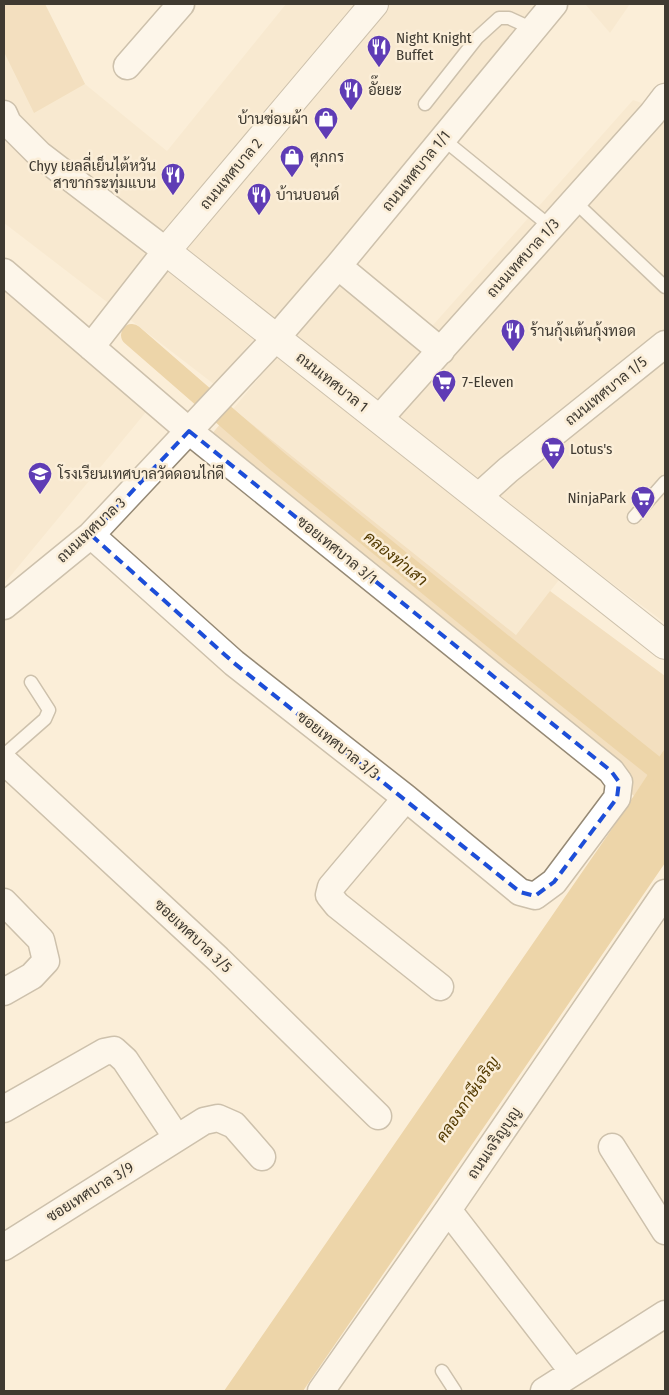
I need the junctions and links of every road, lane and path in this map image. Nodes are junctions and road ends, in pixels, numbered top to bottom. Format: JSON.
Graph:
{"nodes":[{"id":1,"x":181,"y":4,"type":"edge"},
{"id":2,"x":374,"y":4,"type":"edge"},
{"id":3,"x":554,"y":4,"type":"edge"},
{"id":4,"x":533,"y":30,"type":"junction"},
{"id":5,"x":127,"y":66,"type":"dead end"},
{"id":6,"x":665,"y":97,"type":"edge"},
{"id":7,"x":425,"y":104,"type":"dead end"},
{"id":8,"x":4,"y":114,"type":"edge"},
{"id":9,"x":443,"y":139,"type":"junction"},
{"id":10,"x":574,"y":201,"type":"junction"},
{"id":11,"x":551,"y":227,"type":"junction"},
{"id":12,"x":166,"y":251,"type":"junction"},
{"id":13,"x":338,"y":266,"type":"junction"},
{"id":14,"x":4,"y":272,"type":"edge"},
{"id":15,"x":665,"y":287,"type":"edge"},
{"id":16,"x":276,"y":338,"type":"junction"},
{"id":17,"x":665,"y":344,"type":"edge"},
{"id":18,"x":91,"y":347,"type":"junction"},
{"id":19,"x":441,"y":351,"type":"junction"},
{"id":20,"x":379,"y":419,"type":"junction"},
{"id":21,"x":190,"y":430,"type":"junction"},
{"id":22,"x":665,"y":482,"type":"edge"},
{"id":23,"x":478,"y":497,"type":"junction"},
{"id":24,"x":634,"y":517,"type":"dead end"},
{"id":25,"x":91,"y":535,"type":"junction"},
{"id":26,"x":4,"y":606,"type":"edge"},
{"id":27,"x":660,"y":640,"type":"edge"},
{"id":28,"x":30,"y":682,"type":"dead end"},
{"id":29,"x":4,"y":755,"type":"edge"},
{"id":30,"x":4,"y":761,"type":"edge"},
{"id":31,"x":406,"y":798,"type":"junction"},
{"id":32,"x":586,"y":840,"type":"joint"},
{"id":33,"x":665,"y":893,"type":"edge"},
{"id":34,"x":4,"y":902,"type":"edge"},
{"id":35,"x":440,"y":987,"type":"dead end"},
{"id":36,"x":4,"y":992,"type":"edge"},
{"id":37,"x":4,"y":1110,"type":"edge"},
{"id":38,"x":378,"y":1116,"type":"dead end"},
{"id":39,"x":177,"y":1138,"type":"junction"},
{"id":40,"x":612,"y":1147,"type":"dead end"},
{"id":41,"x":262,"y":1157,"type":"dead end"},
{"id":42,"x":448,"y":1210,"type":"junction"},
{"id":43,"x":665,"y":1231,"type":"edge"},
{"id":44,"x":4,"y":1247,"type":"edge"},
{"id":45,"x":665,"y":1314,"type":"edge"},
{"id":46,"x":442,"y":1371,"type":"dead end"},
{"id":47,"x":573,"y":1372,"type":"junction"},
{"id":48,"x":322,"y":1391,"type":"edge"},
{"id":49,"x":455,"y":1391,"type":"edge"},
{"id":50,"x":544,"y":1391,"type":"edge"}],
"edges":[{"from":1,"to":5,"type":"street"},
{"from":2,"to":12,"type":"street","name":"ถนนเทศบาล 2"},
{"from":3,"to":4,"type":"street","name":"ถนนเทศบาล 1/1"},
{"from":4,"to":7,"type":"lane"},
{"from":4,"to":9,"type":"street","name":"ถนนเทศบาล 1/1"},
{"from":6,"to":10,"type":"street","name":"ถนนเทศบาล 1/3"},
{"from":8,"to":12,"type":"street","name":"ถนนเทศบาล 1"},
{"from":9,"to":11,"type":"lane"},
{"from":9,"to":13,"type":"street","name":"ถนนเทศบาล 1/1"},
{"from":10,"to":11,"type":"street","name":"ถนนเทศบาล 1/3"},
{"from":10,"to":15,"type":"lane"},
{"from":11,"to":19,"type":"street","name":"ถนนเทศบาล 1/3"},
{"from":12,"to":16,"type":"street","name":"ถนนเทศบาล 1"},
{"from":12,"to":18,"type":"street","name":"ถนนเทศบาล 2"},
{"from":13,"to":16,"type":"street","name":"ถนนเทศบาล 1/1"},
{"from":13,"to":19,"type":"street"},
{"from":14,"to":18,"type":"street","name":"ซอยเทศบาล 3/1"},
{"from":16,"to":20,"type":"street","name":"ถนนเทศบาล 1"},
{"from":16,"to":21,"type":"street","name":"ถนนเทศบาล 3"},
{"from":17,"to":23,"type":"street","name":"ถนนเทศบาล 1/5"},
{"from":18,"to":21,"type":"street","name":"ซอยเทศบาล 3/1"},
{"from":19,"to":20,"type":"street","name":"ถนนเทศบาล 1/3"},
{"from":20,"to":23,"type":"street","name":"ถนนเทศบาล 1"},
{"from":21,"to":25,"type":"street","name":"ถนนเทศบาล 3"},
{"from":21,"to":32,"type":"street","name":"ซอยเทศบาล 3/1"},
{"from":22,"to":24,"type":"lane"},
{"from":23,"to":27,"type":"street","name":"ถนนเทศบาล 1"},
{"from":25,"to":26,"type":"street","name":"ถนนเทศบาล 3"},
{"from":25,"to":31,"type":"street","name":"ซอยเทศบาล 3/3"},
{"from":28,"to":29,"type":"lane"},
{"from":30,"to":38,"type":"street","name":"ซอยเทศบาล 3/5"},
{"from":31,"to":32,"type":"street","name":"ซอยเทศบาล 3/3"},
{"from":31,"to":35,"type":"street"},
{"from":33,"to":42,"type":"street","name":"ถนนเจริญบุญ"},
{"from":34,"to":36,"type":"street"},
{"from":37,"to":39,"type":"street"},
{"from":39,"to":41,"type":"street","name":"ซอยเทศบาล 3/9"},
{"from":39,"to":44,"type":"street","name":"ซอยเทศบาล 3/9"},
{"from":40,"to":43,"type":"street"},
{"from":42,"to":47,"type":"street"},
{"from":42,"to":48,"type":"street","name":"ถนนเจริญบุญ"},
{"from":45,"to":47,"type":"street"},
{"from":46,"to":49,"type":"lane"},
{"from":47,"to":50,"type":"street"}]}
